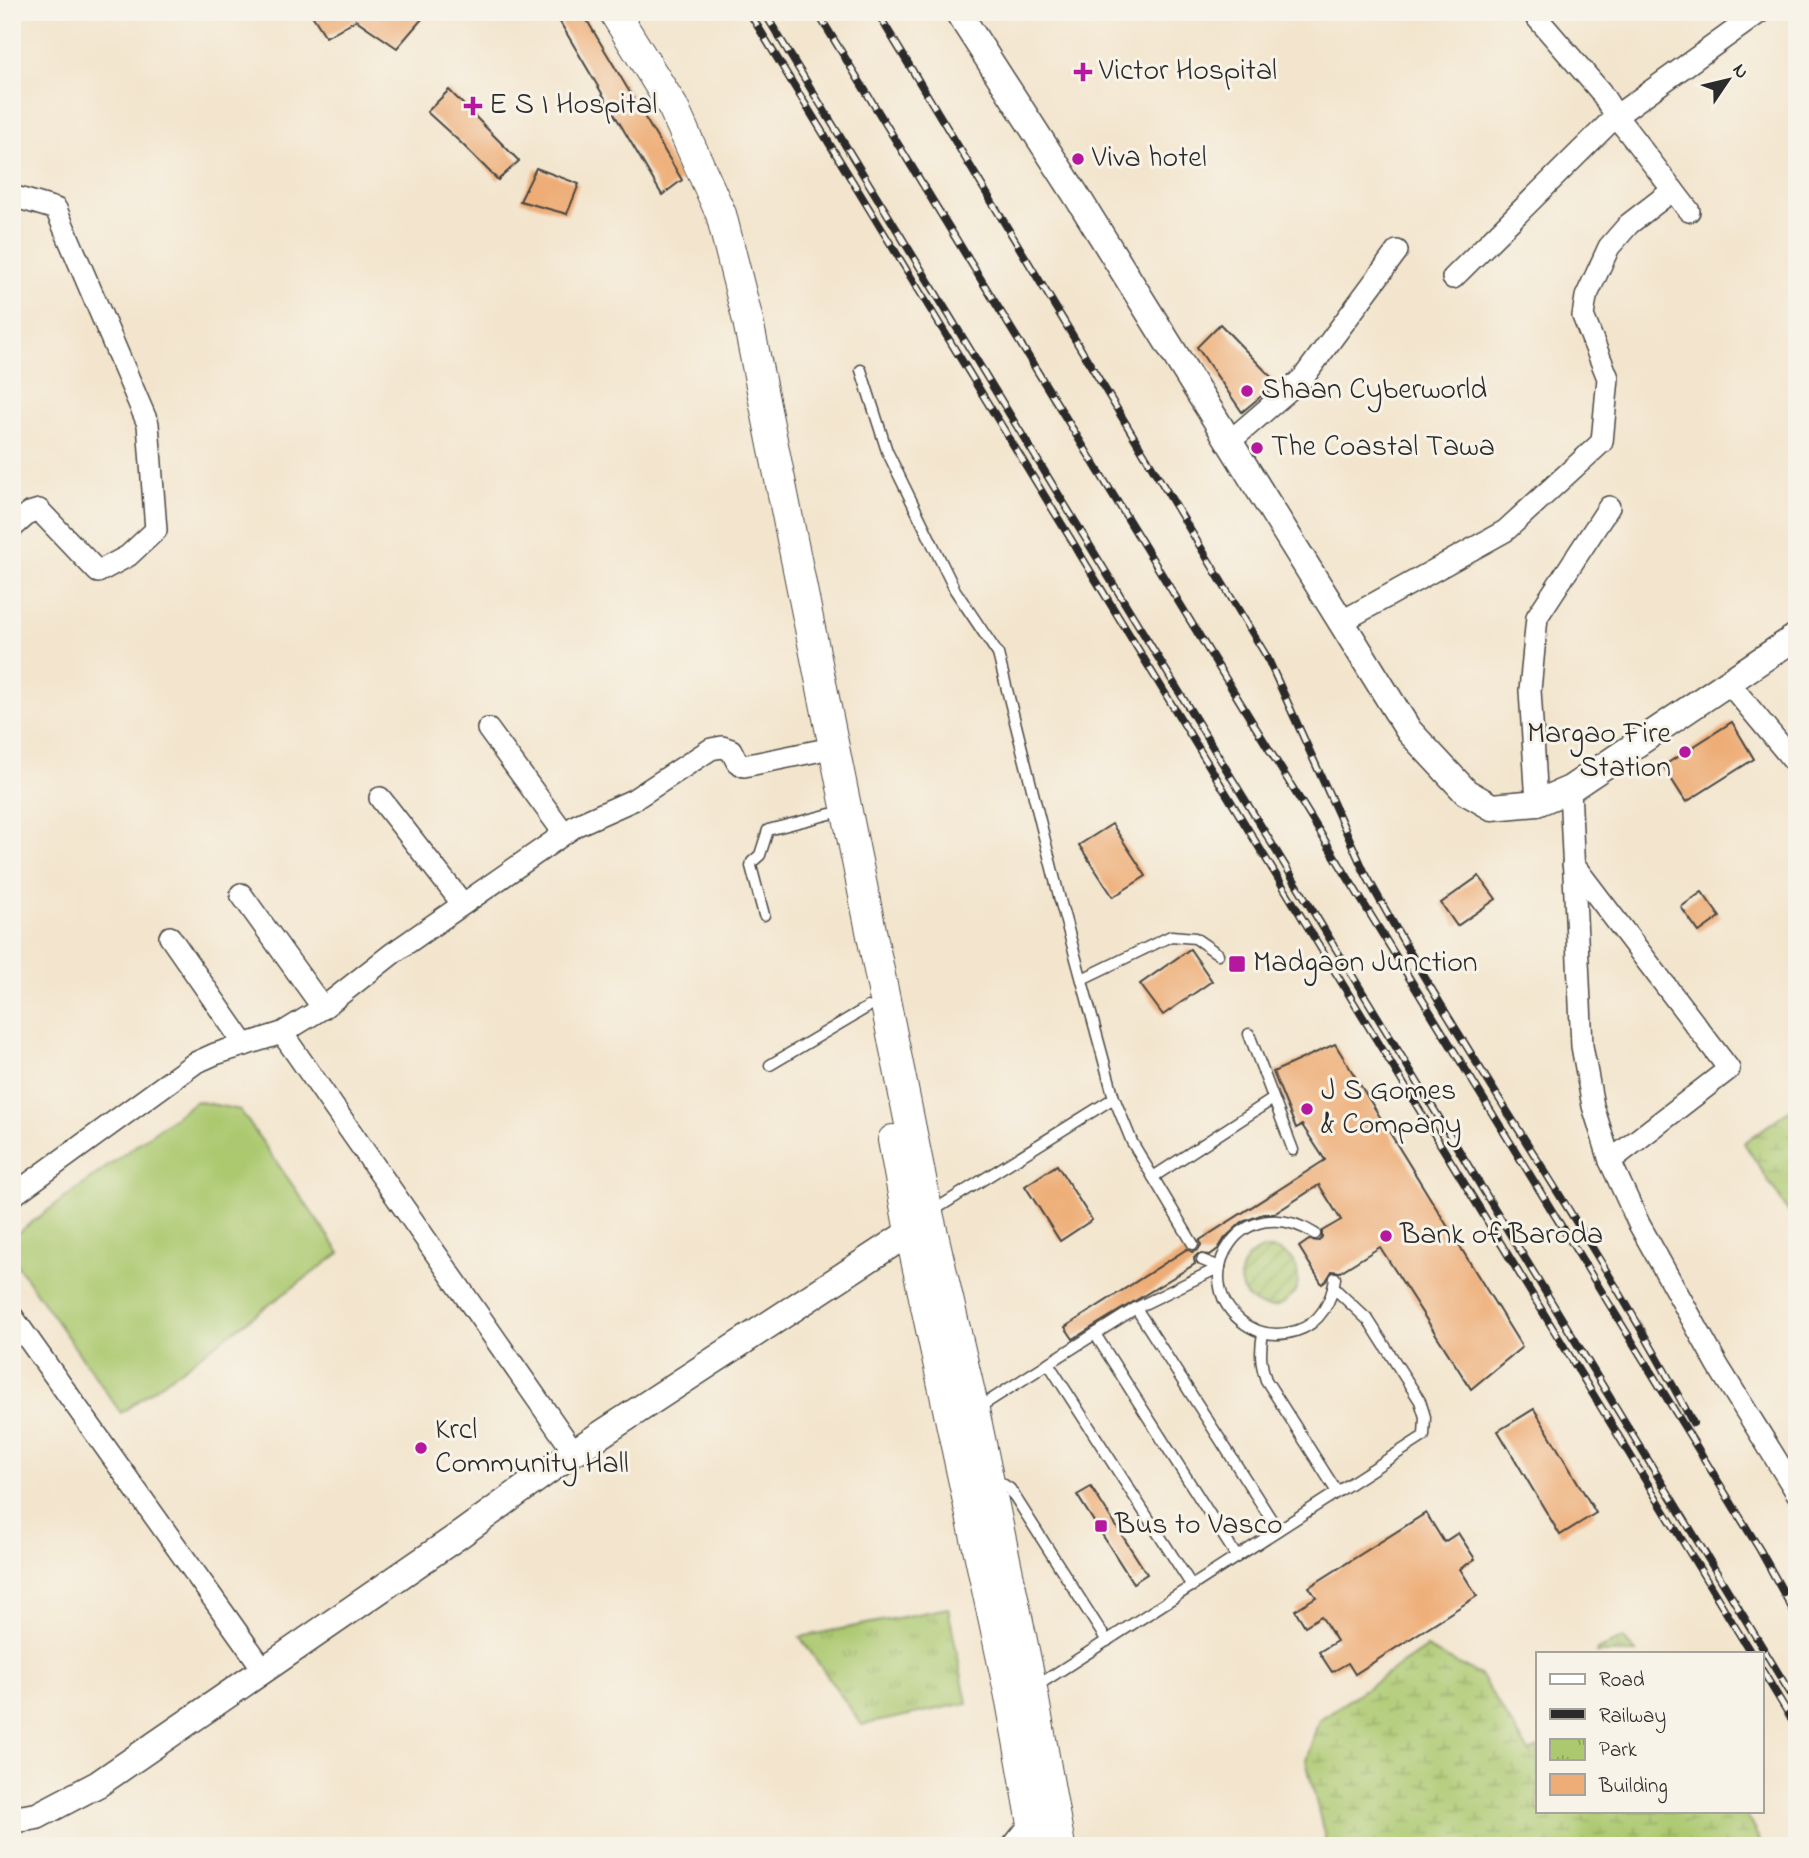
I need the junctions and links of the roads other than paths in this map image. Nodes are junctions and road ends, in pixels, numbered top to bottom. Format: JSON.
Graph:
{"nodes":[{"id":1,"x":595,"y":12,"type":"edge"},
{"id":2,"x":614,"y":12,"type":"edge"},
{"id":3,"x":958,"y":12,"type":"edge"},
{"id":4,"x":1532,"y":12,"type":"edge"},
{"id":5,"x":1760,"y":12,"type":"edge"},
{"id":6,"x":1616,"y":116,"type":"junction"},
{"id":7,"x":1673,"y":190,"type":"junction"},
{"id":8,"x":12,"y":196,"type":"edge"},
{"id":9,"x":1689,"y":211,"type":"dead end"},
{"id":10,"x":1397,"y":251,"type":"dead end"},
{"id":11,"x":1453,"y":278,"type":"dead end"},
{"id":12,"x":861,"y":370,"type":"dead end"},
{"id":13,"x":1229,"y":442,"type":"junction"},
{"id":14,"x":1609,"y":507,"type":"dead end"},
{"id":15,"x":12,"y":528,"type":"edge"},
{"id":16,"x":1341,"y":622,"type":"junction"},
{"id":17,"x":1797,"y":636,"type":"edge"},
{"id":18,"x":1728,"y":682,"type":"junction"},
{"id":19,"x":488,"y":729,"type":"dead end"},
{"id":20,"x":817,"y":751,"type":"junction"},
{"id":21,"x":1797,"y":765,"type":"edge"},
{"id":22,"x":1570,"y":789,"type":"junction"},
{"id":23,"x":380,"y":798,"type":"dead end"},
{"id":24,"x":1537,"y":803,"type":"junction"},
{"id":25,"x":830,"y":814,"type":"junction"},
{"id":26,"x":565,"y":833,"type":"junction"},
{"id":27,"x":1573,"y":864,"type":"junction"},
{"id":28,"x":241,"y":894,"type":"dead end"},
{"id":29,"x":462,"y":904,"type":"junction"},
{"id":30,"x":764,"y":915,"type":"dead end"},
{"id":31,"x":170,"y":937,"type":"dead end"},
{"id":32,"x":1219,"y":954,"type":"dead end"},
{"id":33,"x":1082,"y":979,"type":"junction"},
{"id":34,"x":868,"y":1007,"type":"junction"},
{"id":35,"x":323,"y":1008,"type":"junction"},
{"id":36,"x":282,"y":1033,"type":"junction"},
{"id":37,"x":1249,"y":1034,"type":"dead end"},
{"id":38,"x":245,"y":1045,"type":"junction"},
{"id":39,"x":770,"y":1065,"type":"dead end"},
{"id":40,"x":1114,"y":1098,"type":"junction"},
{"id":41,"x":1273,"y":1099,"type":"junction"},
{"id":42,"x":903,"y":1135,"type":"junction"},
{"id":43,"x":1293,"y":1150,"type":"dead end"},
{"id":44,"x":1611,"y":1161,"type":"junction"},
{"id":45,"x":1153,"y":1177,"type":"junction"},
{"id":46,"x":12,"y":1196,"type":"edge"},
{"id":47,"x":919,"y":1223,"type":"junction"},
{"id":48,"x":1315,"y":1234,"type":"dead end"},
{"id":49,"x":1193,"y":1244,"type":"dead end"},
{"id":50,"x":1202,"y":1260,"type":"dead end"},
{"id":51,"x":1220,"y":1267,"type":"junction"},
{"id":52,"x":1136,"y":1308,"type":"junction"},
{"id":53,"x":12,"y":1316,"type":"edge"},
{"id":54,"x":1263,"y":1333,"type":"junction"},
{"id":55,"x":1095,"y":1334,"type":"junction"},
{"id":56,"x":1048,"y":1363,"type":"junction"},
{"id":57,"x":963,"y":1413,"type":"junction"},
{"id":58,"x":574,"y":1452,"type":"junction"},
{"id":59,"x":987,"y":1474,"type":"junction"},
{"id":60,"x":1337,"y":1492,"type":"junction"},
{"id":61,"x":1797,"y":1493,"type":"edge"},
{"id":62,"x":1278,"y":1530,"type":"junction"},
{"id":63,"x":1237,"y":1557,"type":"junction"},
{"id":64,"x":1192,"y":1586,"type":"junction"},
{"id":65,"x":1107,"y":1640,"type":"junction"},
{"id":66,"x":264,"y":1670,"type":"junction"},
{"id":67,"x":1022,"y":1695,"type":"junction"},
{"id":68,"x":12,"y":1820,"type":"edge"},
{"id":69,"x":1041,"y":1827,"type":"edge"},
{"id":70,"x":1013,"y":1846,"type":"edge"},
{"id":71,"x":1060,"y":1846,"type":"edge"}],
"edges":[{"from":1,"to":20,"type":"main road"},
{"from":2,"to":42,"type":"main road"},
{"from":3,"to":13,"type":"street"},
{"from":4,"to":6,"type":"street"},
{"from":5,"to":6,"type":"street"},
{"from":6,"to":7,"type":"street"},
{"from":6,"to":11,"type":"street"},
{"from":7,"to":9,"type":"street"},
{"from":7,"to":16,"type":"street"},
{"from":8,"to":15,"type":"street"},
{"from":10,"to":13,"type":"street"},
{"from":12,"to":33,"type":"lane"},
{"from":13,"to":16,"type":"street"},
{"from":14,"to":24,"type":"street"},
{"from":16,"to":24,"type":"street"},
{"from":17,"to":18,"type":"street"},
{"from":18,"to":21,"type":"street"},
{"from":18,"to":22,"type":"street"},
{"from":19,"to":26,"type":"street"},
{"from":20,"to":25,"type":"main road"},
{"from":20,"to":26,"type":"street"},
{"from":22,"to":24,"type":"street"},
{"from":22,"to":27,"type":"street"},
{"from":23,"to":29,"type":"street"},
{"from":25,"to":30,"type":"lane"},
{"from":25,"to":34,"type":"main road"},
{"from":26,"to":29,"type":"street"},
{"from":27,"to":44,"type":"street"},
{"from":27,"to":44,"type":"street"},
{"from":28,"to":35,"type":"street"},
{"from":29,"to":35,"type":"street"},
{"from":31,"to":38,"type":"street"},
{"from":32,"to":33,"type":"lane"},
{"from":33,"to":40,"type":"lane"},
{"from":34,"to":39,"type":"lane"},
{"from":34,"to":42,"type":"main road"},
{"from":35,"to":36,"type":"street"},
{"from":36,"to":38,"type":"street"},
{"from":36,"to":58,"type":"street"},
{"from":37,"to":41,"type":"lane"},
{"from":38,"to":46,"type":"street"},
{"from":40,"to":45,"type":"lane"},
{"from":40,"to":47,"type":"lane"},
{"from":41,"to":43,"type":"lane"},
{"from":41,"to":45,"type":"lane"},
{"from":42,"to":47,"type":"main road"},
{"from":44,"to":61,"type":"street"},
{"from":45,"to":49,"type":"lane"},
{"from":47,"to":57,"type":"main road"},
{"from":47,"to":58,"type":"street"},
{"from":48,"to":51,"type":"lane"},
{"from":50,"to":51,"type":"lane"},
{"from":51,"to":52,"type":"lane"},
{"from":51,"to":54,"type":"lane"},
{"from":52,"to":55,"type":"lane"},
{"from":52,"to":62,"type":"lane"},
{"from":53,"to":66,"type":"street"},
{"from":54,"to":60,"type":"lane"},
{"from":54,"to":60,"type":"lane"},
{"from":55,"to":56,"type":"lane"},
{"from":55,"to":63,"type":"lane"},
{"from":56,"to":57,"type":"lane"},
{"from":56,"to":64,"type":"lane"},
{"from":57,"to":59,"type":"main road"},
{"from":57,"to":67,"type":"main road"},
{"from":58,"to":66,"type":"street"},
{"from":59,"to":65,"type":"lane"},
{"from":59,"to":67,"type":"main road"},
{"from":60,"to":62,"type":"lane"},
{"from":62,"to":63,"type":"lane"},
{"from":63,"to":64,"type":"lane"},
{"from":64,"to":65,"type":"lane"},
{"from":65,"to":67,"type":"lane"},
{"from":66,"to":68,"type":"street"},
{"from":67,"to":69,"type":"main road"},
{"from":69,"to":70,"type":"street"},
{"from":69,"to":71,"type":"main road"}]}
